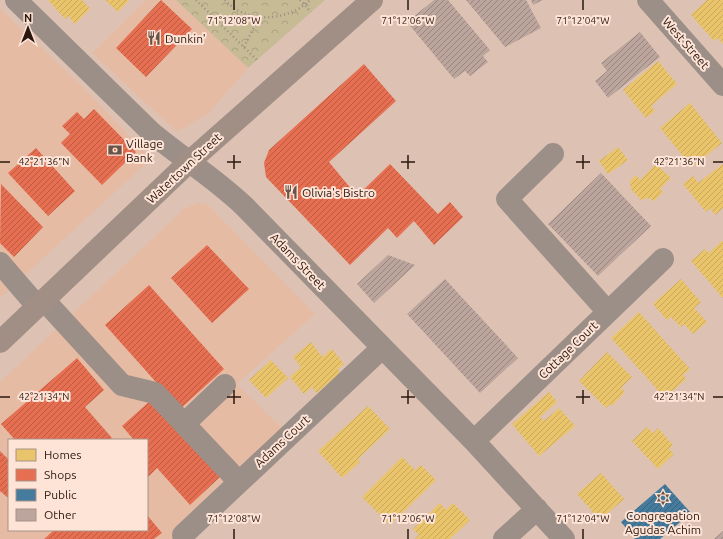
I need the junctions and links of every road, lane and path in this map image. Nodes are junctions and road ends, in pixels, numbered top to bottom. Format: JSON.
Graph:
{"nodes":[{"id":1,"x":16,"y":0,"type":"edge"},
{"id":2,"x":196,"y":0,"type":"edge"},
{"id":3,"x":225,"y":0,"type":"edge"},
{"id":4,"x":300,"y":0,"type":"edge"},
{"id":5,"x":310,"y":0,"type":"edge"},
{"id":6,"x":372,"y":0,"type":"edge"},
{"id":7,"x":648,"y":0,"type":"edge"},
{"id":8,"x":304,"y":5,"type":"junction"},
{"id":9,"x":311,"y":12,"type":"dead end"},
{"id":10,"x":259,"y":17,"type":"junction"},
{"id":11,"x":244,"y":47,"type":"junction"},
{"id":12,"x":257,"y":60,"type":"dead end"},
{"id":13,"x":723,"y":85,"type":"edge"},
{"id":14,"x":553,"y":154,"type":"dead end"},
{"id":15,"x":189,"y":162,"type":"junction"},
{"id":16,"x":663,"y":260,"type":"dead end"},
{"id":17,"x":0,"y":263,"type":"edge"},
{"id":18,"x":41,"y":303,"type":"junction"},
{"id":19,"x":608,"y":312,"type":"junction"},
{"id":20,"x":0,"y":342,"type":"edge"},
{"id":21,"x":382,"y":348,"type":"junction"},
{"id":22,"x":225,"y":386,"type":"dead end"},
{"id":23,"x":184,"y":424,"type":"junction"},
{"id":24,"x":474,"y":441,"type":"junction"},
{"id":25,"x":239,"y":482,"type":"junction"},
{"id":26,"x":537,"y":509,"type":"junction"},
{"id":27,"x":183,"y":535,"type":"dead end"},
{"id":28,"x":504,"y":539,"type":"edge"},
{"id":29,"x":564,"y":539,"type":"edge"}],
"edges":[{"from":1,"to":15,"type":"street","name":"Adams Street"},
{"from":2,"to":11,"type":"path"},
{"from":3,"to":10,"type":"path"},
{"from":4,"to":8,"type":"path"},
{"from":5,"to":8,"type":"path"},
{"from":6,"to":15,"type":"main road","name":"Watertown Street"},
{"from":7,"to":13,"type":"street","name":"West Street"},
{"from":8,"to":9,"type":"path"},
{"from":8,"to":10,"type":"path"},
{"from":10,"to":11,"type":"path"},
{"from":11,"to":12,"type":"path"},
{"from":14,"to":19,"type":"street"},
{"from":15,"to":18,"type":"main road","name":"Watertown Street"},
{"from":15,"to":21,"type":"street","name":"Adams Street"},
{"from":16,"to":19,"type":"street","name":"Cottage Court"},
{"from":17,"to":18,"type":"street"},
{"from":18,"to":20,"type":"main road","name":"Watertown Street"},
{"from":18,"to":23,"type":"street"},
{"from":19,"to":24,"type":"street","name":"Cottage Court"},
{"from":21,"to":24,"type":"street","name":"Adams Street"},
{"from":21,"to":25,"type":"street","name":"Adams Court"},
{"from":22,"to":23,"type":"street"},
{"from":23,"to":25,"type":"street"},
{"from":24,"to":26,"type":"street","name":"Adams Street"},
{"from":25,"to":27,"type":"street","name":"Adams Court"},
{"from":26,"to":28,"type":"street"},
{"from":26,"to":29,"type":"street","name":"Adams Street"}]}
